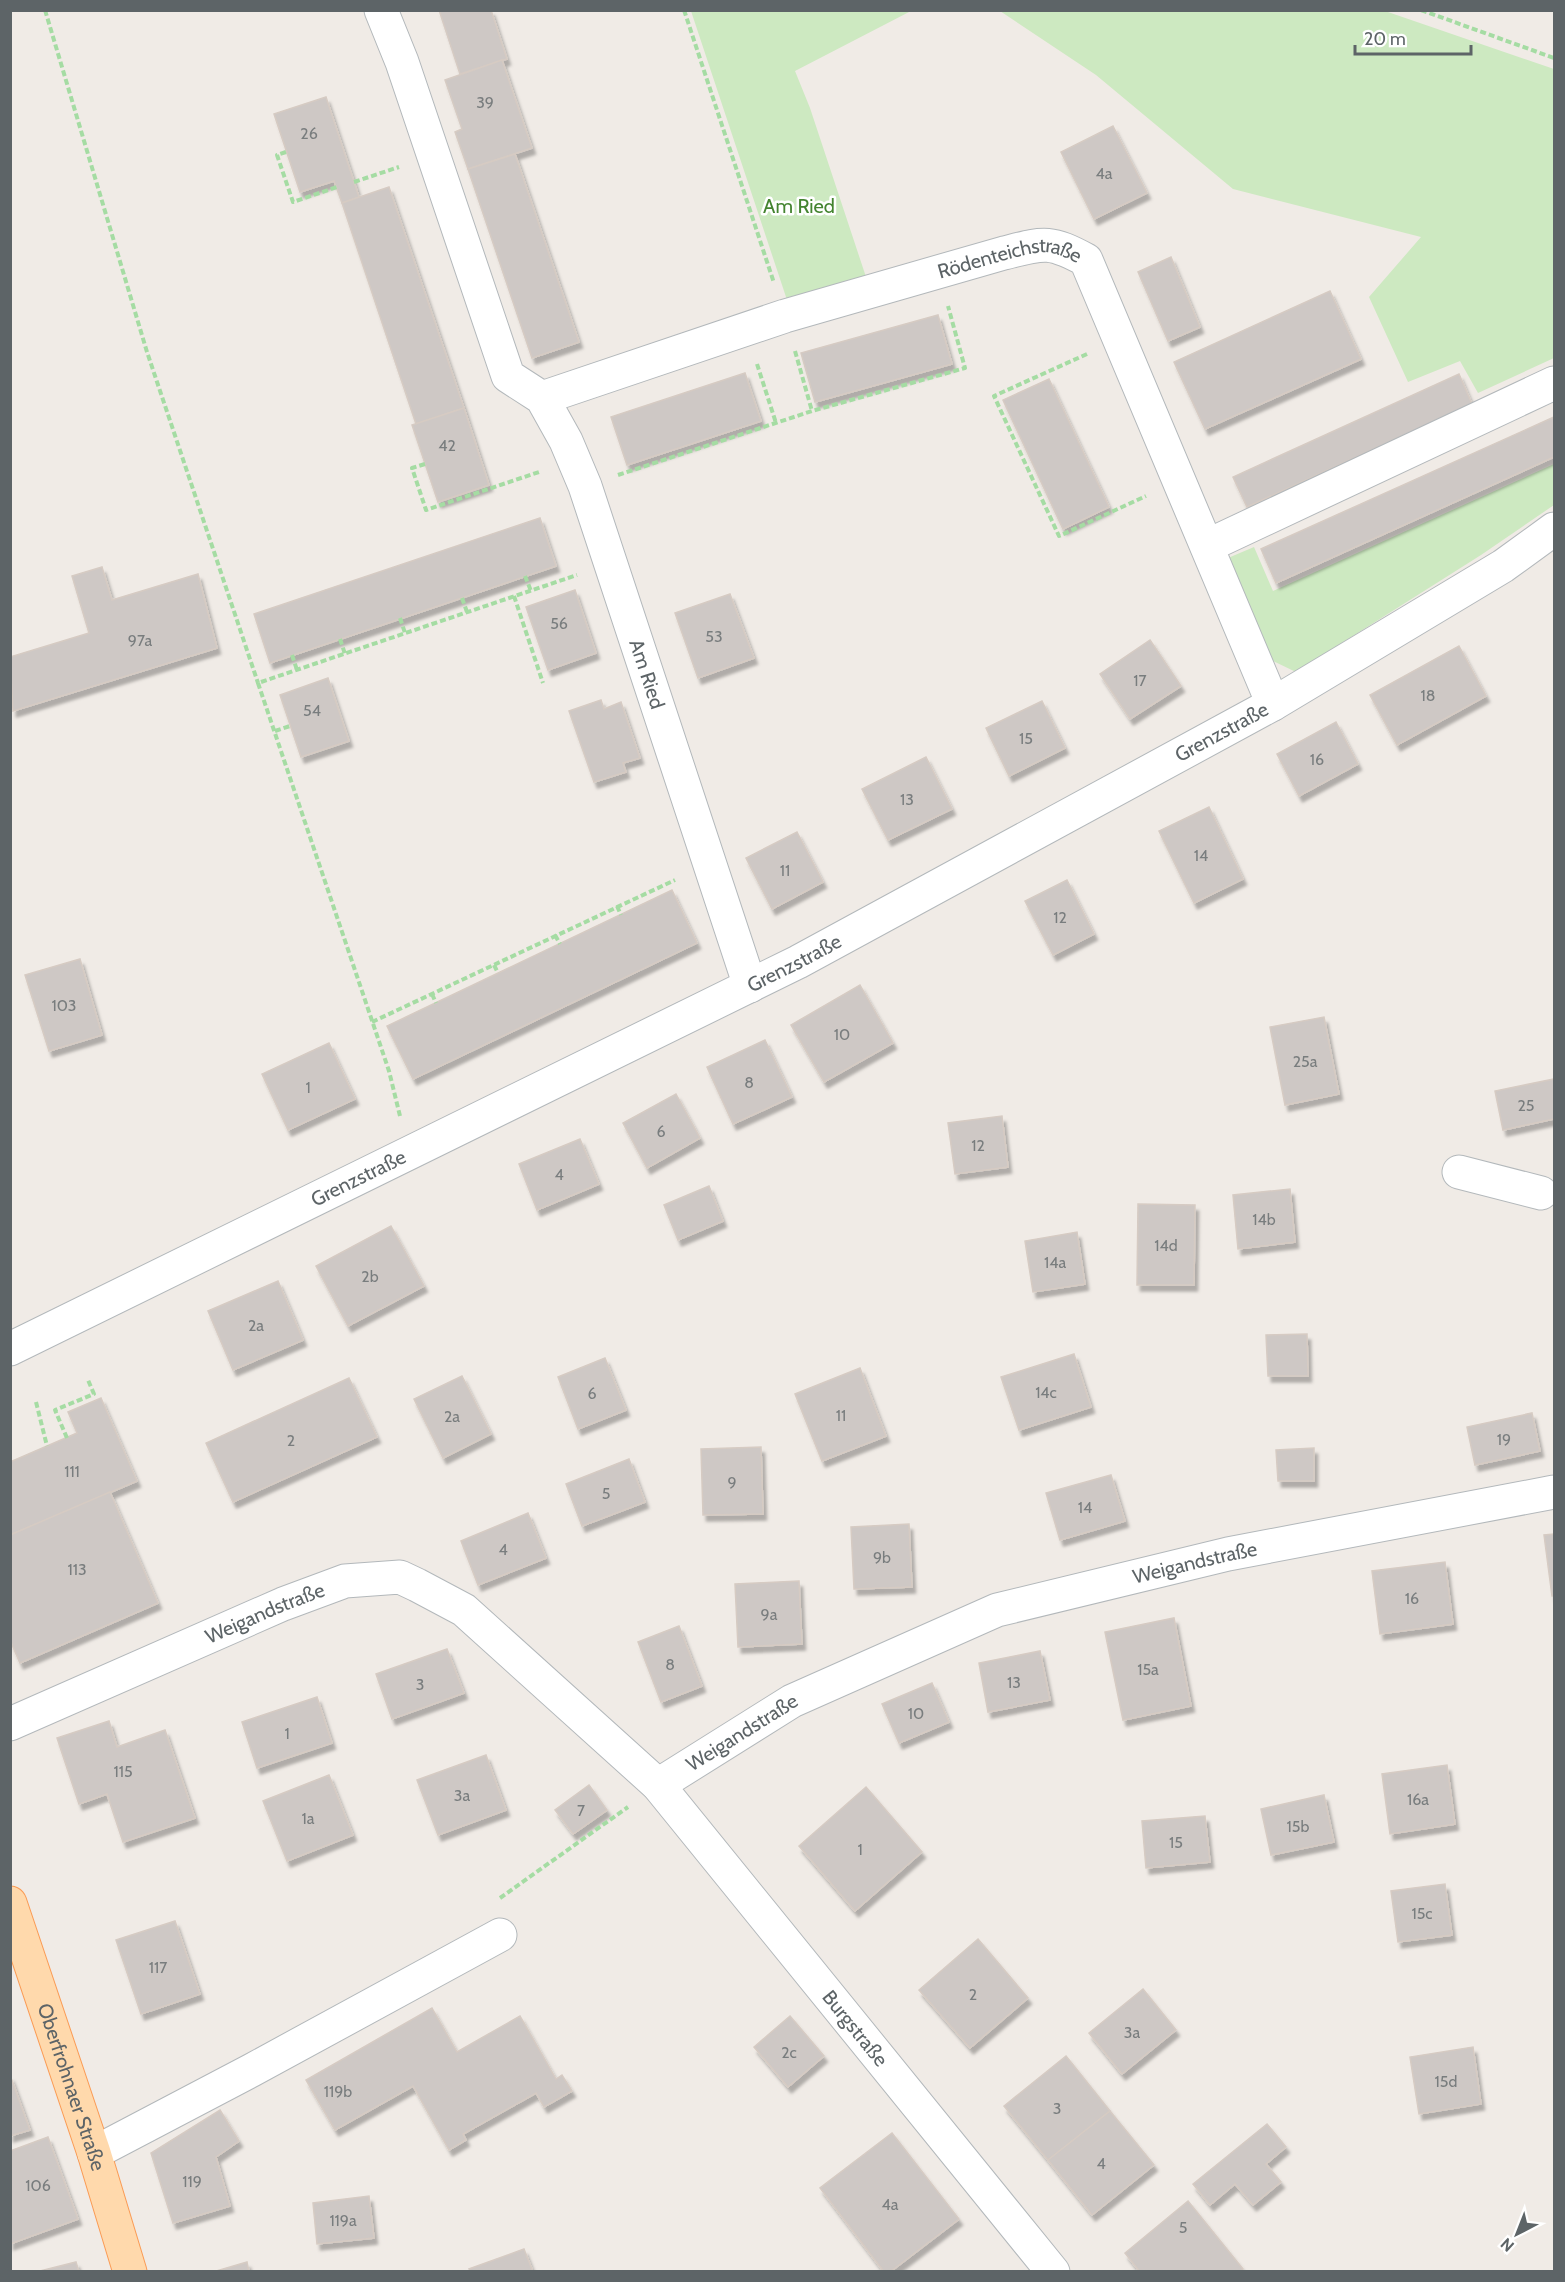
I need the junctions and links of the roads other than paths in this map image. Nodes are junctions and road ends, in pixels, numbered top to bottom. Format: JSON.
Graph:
{"nodes":[{"id":1,"x":381,"y":10,"type":"edge"},
{"id":2,"x":1554,"y":383,"type":"edge"},
{"id":3,"x":542,"y":398,"type":"junction"},
{"id":4,"x":1554,"y":529,"type":"edge"},
{"id":5,"x":1207,"y":546,"type":"junction"},
{"id":6,"x":1273,"y":704,"type":"junction"},
{"id":7,"x":750,"y":986,"type":"junction"},
{"id":8,"x":1459,"y":1172,"type":"dead end"},
{"id":9,"x":1541,"y":1193,"type":"dead end"},
{"id":10,"x":10,"y":1349,"type":"edge"},
{"id":11,"x":1554,"y":1492,"type":"edge"},
{"id":12,"x":10,"y":1724,"type":"edge"},
{"id":13,"x":658,"y":1785,"type":"junction"},
{"id":14,"x":10,"y":1903,"type":"edge"},
{"id":15,"x":500,"y":1935,"type":"dead end"},
{"id":16,"x":94,"y":2153,"type":"junction"},
{"id":17,"x":130,"y":2271,"type":"edge"},
{"id":18,"x":1053,"y":2271,"type":"edge"}],
"edges":[{"from":1,"to":3,"type":"street"},
{"from":2,"to":5,"type":"street"},
{"from":3,"to":5,"type":"street","name":"Rödenteichstraße"},
{"from":3,"to":7,"type":"street","name":"Am Ried"},
{"from":4,"to":6,"type":"street","name":"Grenzstraße"},
{"from":5,"to":6,"type":"street","name":"Rödenteichstraße"},
{"from":6,"to":7,"type":"street","name":"Grenzstraße"},
{"from":7,"to":10,"type":"street","name":"Grenzstraße"},
{"from":8,"to":9,"type":"street"},
{"from":11,"to":13,"type":"street","name":"Weigandstraße"},
{"from":12,"to":13,"type":"street","name":"Weigandstraße"},
{"from":13,"to":18,"type":"street","name":"Burgstraße"},
{"from":14,"to":16,"type":"main road","name":"Oberfrohnaer Straße"},
{"from":15,"to":16,"type":"street"},
{"from":16,"to":17,"type":"main road","name":"Oberfrohnaer Straße"}]}
